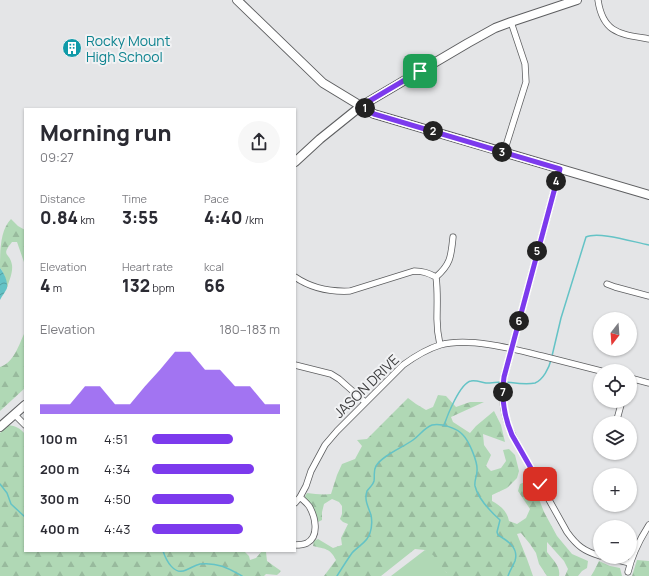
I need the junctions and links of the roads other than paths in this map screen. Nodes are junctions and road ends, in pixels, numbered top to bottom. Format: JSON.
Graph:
{"nodes":[{"id":1,"x":237,"y":0,"type":"edge"},
{"id":2,"x":577,"y":0,"type":"edge"},
{"id":3,"x":598,"y":0,"type":"edge"},
{"id":4,"x":511,"y":22,"type":"junction"},
{"id":5,"x":649,"y":39,"type":"edge"},
{"id":6,"x":361,"y":106,"type":"junction"},
{"id":7,"x":504,"y":152,"type":"junction"},
{"id":8,"x":296,"y":161,"type":"edge"},
{"id":9,"x":560,"y":169,"type":"junction"},
{"id":10,"x":649,"y":195,"type":"edge"},
{"id":11,"x":453,"y":237,"type":"dead end"},
{"id":12,"x":436,"y":277,"type":"junction"},
{"id":13,"x":296,"y":278,"type":"edge"},
{"id":14,"x":607,"y":284,"type":"dead end"},
{"id":15,"x":649,"y":296,"type":"edge"},
{"id":16,"x":440,"y":345,"type":"junction"},
{"id":17,"x":512,"y":349,"type":"junction"},
{"id":18,"x":296,"y":365,"type":"edge"},
{"id":19,"x":593,"y":369,"type":"edge"},
{"id":20,"x":637,"y":380,"type":"edge"},
{"id":21,"x":649,"y":383,"type":"edge"},
{"id":22,"x":365,"y":402,"type":"junction"},
{"id":23,"x":24,"y":406,"type":"edge"},
{"id":24,"x":15,"y":415,"type":"junction"},
{"id":25,"x":24,"y":424,"type":"edge"},
{"id":26,"x":0,"y":427,"type":"edge"},
{"id":27,"x":300,"y":497,"type":"junction"},
{"id":28,"x":296,"y":502,"type":"edge"},
{"id":29,"x":649,"y":525,"type":"edge"},
{"id":30,"x":296,"y":545,"type":"edge"},
{"id":31,"x":637,"y":547,"type":"edge"},
{"id":32,"x":593,"y":553,"type":"edge"},
{"id":33,"x":630,"y":564,"type":"edge"},
{"id":34,"x":628,"y":572,"type":"dead end"}],
"edges":[{"from":1,"to":6,"type":"main road"},
{"from":2,"to":4,"type":"main road"},
{"from":3,"to":5,"type":"street"},
{"from":4,"to":6,"type":"main road"},
{"from":4,"to":7,"type":"street"},
{"from":6,"to":7,"type":"main road"},
{"from":6,"to":8,"type":"main road"},
{"from":7,"to":9,"type":"main road"},
{"from":9,"to":10,"type":"main road"},
{"from":9,"to":17,"type":"street"},
{"from":11,"to":12,"type":"street"},
{"from":12,"to":13,"type":"street"},
{"from":12,"to":16,"type":"street"},
{"from":14,"to":15,"type":"street"},
{"from":16,"to":17,"type":"street","name":"JASON DRIVE"},
{"from":16,"to":22,"type":"street","name":"JASON DRIVE"},
{"from":17,"to":19,"type":"street","name":"JASON DRIVE"},
{"from":17,"to":32,"type":"street"},
{"from":18,"to":22,"type":"street"},
{"from":20,"to":21,"type":"street"},
{"from":22,"to":27,"type":"street","name":"JASON DRIVE"},
{"from":23,"to":24,"type":"main road"},
{"from":24,"to":25,"type":"street"},
{"from":24,"to":26,"type":"main road"},
{"from":27,"to":28,"type":"street","name":"JASON DRIVE"},
{"from":27,"to":30,"type":"street"},
{"from":29,"to":31,"type":"street"},
{"from":33,"to":34,"type":"street"}]}
